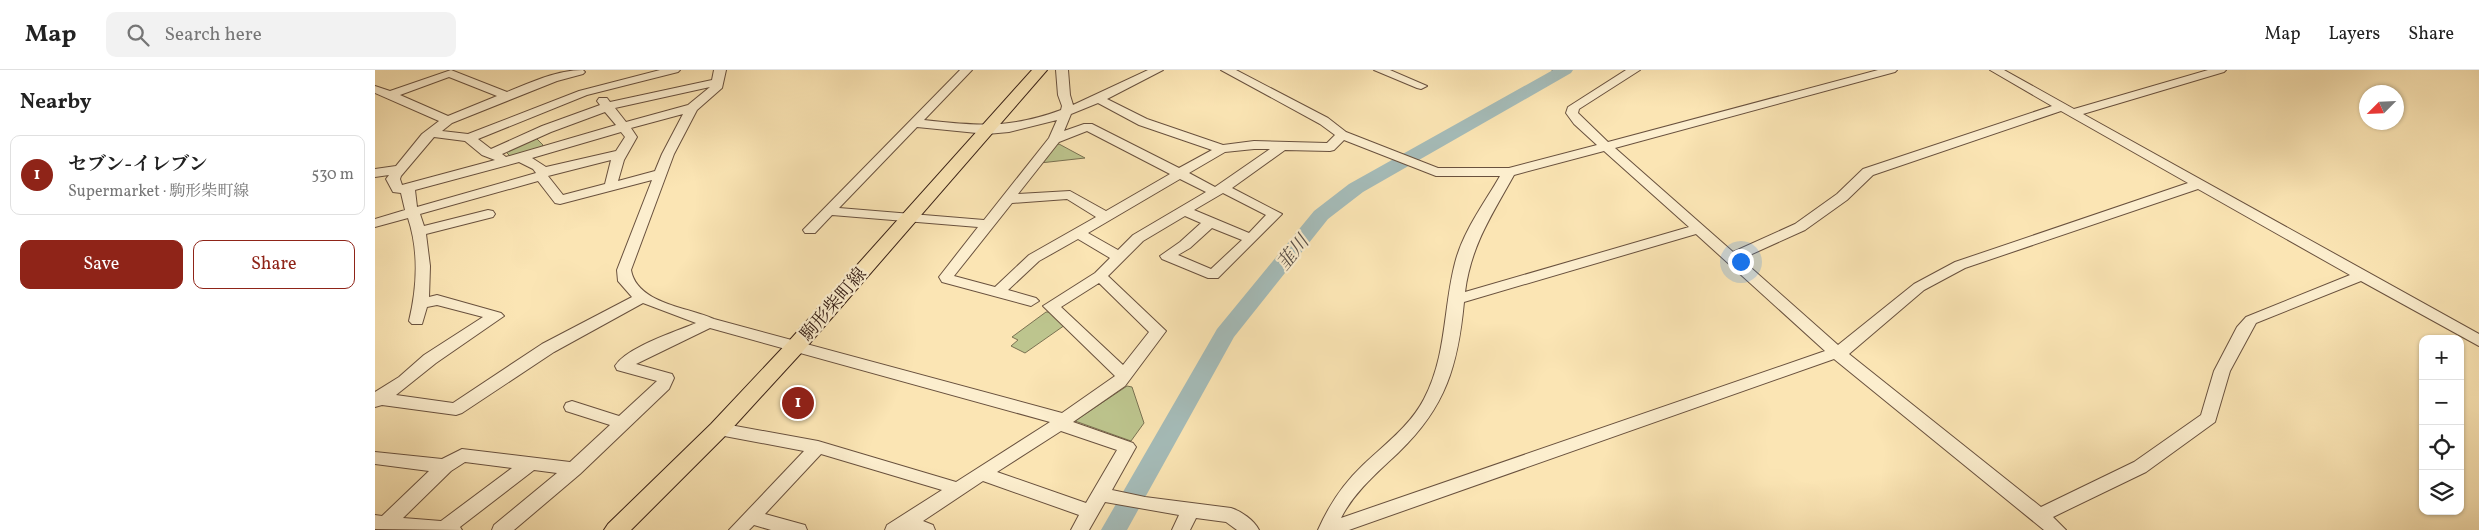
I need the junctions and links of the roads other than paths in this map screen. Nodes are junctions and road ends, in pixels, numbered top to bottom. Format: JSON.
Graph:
{"nodes":[{"id":1,"x":674,"y":70,"type":"edge"},
{"id":2,"x":966,"y":70,"type":"edge"},
{"id":3,"x":1040,"y":70,"type":"edge"},
{"id":4,"x":1062,"y":70,"type":"edge"},
{"id":5,"x":1157,"y":70,"type":"edge"},
{"id":6,"x":1227,"y":70,"type":"edge"},
{"id":7,"x":1381,"y":70,"type":"edge"},
{"id":8,"x":1891,"y":70,"type":"edge"},
{"id":9,"x":1996,"y":70,"type":"edge"},
{"id":10,"x":2220,"y":70,"type":"edge"},
{"id":11,"x":578,"y":71,"type":"edge"},
{"id":12,"x":1627,"y":71,"type":"edge"},
{"id":13,"x":719,"y":76,"type":"edge"},
{"id":14,"x":1421,"y":86,"type":"dead end"},
{"id":15,"x":591,"y":90,"type":"junction"},
{"id":16,"x":380,"y":92,"type":"edge"},
{"id":17,"x":507,"y":96,"type":"junction"},
{"id":18,"x":1097,"y":98,"type":"junction"},
{"id":19,"x":609,"y":107,"type":"junction"},
{"id":20,"x":692,"y":108,"type":"junction"},
{"id":21,"x":2068,"y":110,"type":"junction"},
{"id":22,"x":1067,"y":111,"type":"junction"},
{"id":23,"x":448,"y":120,"type":"junction"},
{"id":24,"x":914,"y":123,"type":"junction"},
{"id":25,"x":625,"y":126,"type":"junction"},
{"id":26,"x":987,"y":130,"type":"junction"},
{"id":27,"x":432,"y":133,"type":"junction"},
{"id":28,"x":536,"y":133,"type":"junction"},
{"id":29,"x":1342,"y":135,"type":"junction"},
{"id":30,"x":469,"y":138,"type":"junction"},
{"id":31,"x":1055,"y":139,"type":"junction"},
{"id":32,"x":1281,"y":147,"type":"junction"},
{"id":33,"x":1605,"y":147,"type":"junction"},
{"id":34,"x":549,"y":148,"type":"junction"},
{"id":35,"x":1222,"y":149,"type":"junction"},
{"id":36,"x":619,"y":154,"type":"junction"},
{"id":37,"x":499,"y":157,"type":"junction"},
{"id":38,"x":519,"y":157,"type":"junction"},
{"id":39,"x":399,"y":169,"type":"junction"},
{"id":40,"x":1509,"y":172,"type":"junction"},
{"id":41,"x":375,"y":173,"type":"edge"},
{"id":42,"x":542,"y":174,"type":"junction"},
{"id":43,"x":660,"y":174,"type":"junction"},
{"id":44,"x":1181,"y":174,"type":"junction"},
{"id":45,"x":2200,"y":184,"type":"junction"},
{"id":46,"x":611,"y":187,"type":"junction"},
{"id":47,"x":408,"y":188,"type":"junction"},
{"id":48,"x":1219,"y":190,"type":"junction"},
{"id":49,"x":1009,"y":199,"type":"junction"},
{"id":50,"x":831,"y":211,"type":"junction"},
{"id":51,"x":1184,"y":211,"type":"junction"},
{"id":52,"x":412,"y":212,"type":"junction"},
{"id":53,"x":488,"y":214,"type":"dead end"},
{"id":54,"x":910,"y":216,"type":"junction"},
{"id":55,"x":1106,"y":217,"type":"junction"},
{"id":56,"x":1210,"y":222,"type":"junction"},
{"id":57,"x":375,"y":223,"type":"edge"},
{"id":58,"x":988,"y":224,"type":"junction"},
{"id":59,"x":1698,"y":228,"type":"junction"},
{"id":60,"x":810,"y":230,"type":"dead end"},
{"id":61,"x":419,"y":232,"type":"junction"},
{"id":62,"x":1078,"y":233,"type":"junction"},
{"id":63,"x":1251,"y":239,"type":"junction"},
{"id":64,"x":1118,"y":256,"type":"junction"},
{"id":65,"x":1732,"y":258,"type":"junction"},
{"id":66,"x":2363,"y":275,"type":"junction"},
{"id":67,"x":1100,"y":276,"type":"junction"},
{"id":68,"x":998,"y":292,"type":"junction"},
{"id":69,"x":641,"y":298,"type":"junction"},
{"id":70,"x":1457,"y":299,"type":"junction"},
{"id":71,"x":1031,"y":301,"type":"dead end"},
{"id":72,"x":421,"y":304,"type":"junction"},
{"id":73,"x":417,"y":321,"type":"dead end"},
{"id":74,"x":709,"y":323,"type":"junction"},
{"id":75,"x":2479,"y":341,"type":"edge"},
{"id":76,"x":796,"y":346,"type":"junction"},
{"id":77,"x":1835,"y":351,"type":"junction"},
{"id":78,"x":1127,"y":374,"type":"junction"},
{"id":79,"x":376,"y":400,"type":"edge"},
{"id":80,"x":572,"y":407,"type":"dead end"},
{"id":81,"x":624,"y":424,"type":"junction"},
{"id":82,"x":1059,"y":424,"type":"junction"},
{"id":83,"x":719,"y":429,"type":"junction"},
{"id":84,"x":818,"y":447,"type":"junction"},
{"id":85,"x":375,"y":458,"type":"edge"},
{"id":86,"x":531,"y":463,"type":"junction"},
{"id":87,"x":445,"y":466,"type":"junction"},
{"id":88,"x":574,"y":469,"type":"junction"},
{"id":89,"x":982,"y":474,"type":"junction"},
{"id":90,"x":957,"y":490,"type":"junction"},
{"id":91,"x":1107,"y":496,"type":"junction"},
{"id":92,"x":1191,"y":510,"type":"junction"},
{"id":93,"x":1090,"y":511,"type":"junction"},
{"id":94,"x":2040,"y":515,"type":"junction"},
{"id":95,"x":381,"y":522,"type":"edge"},
{"id":96,"x":744,"y":524,"type":"edge"},
{"id":97,"x":900,"y":526,"type":"edge"},
{"id":98,"x":444,"y":529,"type":"edge"},
{"id":99,"x":453,"y":530,"type":"edge"},
{"id":100,"x":501,"y":530,"type":"edge"},
{"id":101,"x":616,"y":530,"type":"edge"},
{"id":102,"x":799,"y":530,"type":"edge"},
{"id":103,"x":926,"y":530,"type":"edge"},
{"id":104,"x":1080,"y":530,"type":"edge"},
{"id":105,"x":1181,"y":530,"type":"edge"},
{"id":106,"x":1250,"y":530,"type":"edge"},
{"id":107,"x":1328,"y":530,"type":"edge"},
{"id":108,"x":2057,"y":530,"type":"edge"}],
"edges":[{"from":1,"to":15,"type":"street"},
{"from":2,"to":24,"type":"street"},
{"from":3,"to":26,"type":"main road","name":"駒形柴町線"},
{"from":4,"to":22,"type":"street"},
{"from":5,"to":18,"type":"street"},
{"from":6,"to":29,"type":"street"},
{"from":7,"to":14,"type":"street"},
{"from":8,"to":33,"type":"street"},
{"from":9,"to":21,"type":"street"},
{"from":10,"to":21,"type":"street"},
{"from":11,"to":15,"type":"street"},
{"from":11,"to":17,"type":"street"},
{"from":12,"to":33,"type":"street"},
{"from":13,"to":19,"type":"street"},
{"from":13,"to":20,"type":"street"},
{"from":15,"to":19,"type":"street"},
{"from":15,"to":30,"type":"street"},
{"from":16,"to":17,"type":"street"},
{"from":16,"to":23,"type":"street"},
{"from":17,"to":23,"type":"street"},
{"from":18,"to":22,"type":"street"},
{"from":18,"to":35,"type":"street"},
{"from":19,"to":25,"type":"street"},
{"from":19,"to":28,"type":"street"},
{"from":20,"to":25,"type":"street"},
{"from":20,"to":43,"type":"street"},
{"from":21,"to":45,"type":"street"},
{"from":21,"to":65,"type":"street"},
{"from":22,"to":26,"type":"street"},
{"from":22,"to":31,"type":"street"},
{"from":23,"to":27,"type":"street"},
{"from":24,"to":26,"type":"street"},
{"from":24,"to":50,"type":"street"},
{"from":25,"to":34,"type":"street"},
{"from":25,"to":36,"type":"street"},
{"from":26,"to":54,"type":"main road","name":"駒形柴町線"},
{"from":27,"to":30,"type":"street"},
{"from":27,"to":39,"type":"street"},
{"from":28,"to":34,"type":"street"},
{"from":28,"to":37,"type":"street"},
{"from":29,"to":32,"type":"street"},
{"from":29,"to":40,"type":"street"},
{"from":30,"to":37,"type":"street"},
{"from":31,"to":44,"type":"street"},
{"from":31,"to":49,"type":"street"},
{"from":32,"to":35,"type":"street"},
{"from":32,"to":48,"type":"street"},
{"from":33,"to":40,"type":"street"},
{"from":33,"to":59,"type":"street"},
{"from":34,"to":38,"type":"street"},
{"from":35,"to":44,"type":"street"},
{"from":36,"to":42,"type":"street"},
{"from":36,"to":46,"type":"street"},
{"from":37,"to":38,"type":"street"},
{"from":37,"to":47,"type":"street"},
{"from":38,"to":42,"type":"street"},
{"from":39,"to":41,"type":"street"},
{"from":39,"to":47,"type":"street"},
{"from":40,"to":70,"type":"street"},
{"from":42,"to":46,"type":"street"},
{"from":42,"to":52,"type":"street"},
{"from":43,"to":46,"type":"street"},
{"from":43,"to":69,"type":"street"},
{"from":44,"to":48,"type":"street"},
{"from":44,"to":55,"type":"street"},
{"from":45,"to":66,"type":"street"},
{"from":45,"to":77,"type":"street"},
{"from":47,"to":52,"type":"street"},
{"from":48,"to":51,"type":"street"},
{"from":48,"to":63,"type":"street"},
{"from":49,"to":55,"type":"street"},
{"from":49,"to":58,"type":"street"},
{"from":50,"to":54,"type":"street"},
{"from":50,"to":60,"type":"street"},
{"from":51,"to":56,"type":"street"},
{"from":51,"to":64,"type":"street"},
{"from":52,"to":57,"type":"street"},
{"from":52,"to":61,"type":"street"},
{"from":53,"to":61,"type":"street"},
{"from":54,"to":58,"type":"street"},
{"from":54,"to":76,"type":"main road","name":"駒形柴町線"},
{"from":55,"to":62,"type":"street"},
{"from":56,"to":63,"type":"street"},
{"from":56,"to":63,"type":"street"},
{"from":58,"to":68,"type":"street"},
{"from":59,"to":65,"type":"street"},
{"from":59,"to":70,"type":"street"},
{"from":61,"to":72,"type":"street"},
{"from":62,"to":64,"type":"street"},
{"from":62,"to":68,"type":"street"},
{"from":64,"to":67,"type":"street"},
{"from":65,"to":77,"type":"street"},
{"from":66,"to":75,"type":"street"},
{"from":66,"to":94,"type":"street"},
{"from":67,"to":78,"type":"street"},
{"from":67,"to":78,"type":"street"},
{"from":68,"to":71,"type":"street"},
{"from":69,"to":74,"type":"street"},
{"from":69,"to":79,"type":"street"},
{"from":70,"to":107,"type":"street"},
{"from":72,"to":73,"type":"street"},
{"from":72,"to":79,"type":"street"},
{"from":74,"to":76,"type":"street"},
{"from":74,"to":81,"type":"street"},
{"from":76,"to":82,"type":"street"},
{"from":76,"to":83,"type":"main road","name":"駒形柴町線"},
{"from":77,"to":94,"type":"street"},
{"from":77,"to":107,"type":"street"},
{"from":78,"to":82,"type":"street"},
{"from":80,"to":81,"type":"street"},
{"from":81,"to":88,"type":"street"},
{"from":82,"to":89,"type":"street"},
{"from":82,"to":91,"type":"street"},
{"from":83,"to":84,"type":"street"},
{"from":83,"to":101,"type":"main road","name":"駒形柴町線"},
{"from":84,"to":90,"type":"street"},
{"from":84,"to":96,"type":"street"},
{"from":85,"to":87,"type":"street"},
{"from":86,"to":87,"type":"street"},
{"from":86,"to":88,"type":"street"},
{"from":86,"to":98,"type":"street"},
{"from":87,"to":95,"type":"street"},
{"from":88,"to":100,"type":"street"},
{"from":89,"to":90,"type":"street"},
{"from":89,"to":93,"type":"street"},
{"from":90,"to":97,"type":"street"},
{"from":91,"to":92,"type":"street"},
{"from":91,"to":93,"type":"street"},
{"from":92,"to":105,"type":"street"},
{"from":92,"to":106,"type":"street"},
{"from":93,"to":104,"type":"street"},
{"from":94,"to":108,"type":"street"},
{"from":95,"to":98,"type":"street"},
{"from":96,"to":102,"type":"street"},
{"from":97,"to":103,"type":"street"},
{"from":98,"to":99,"type":"street"}]}
